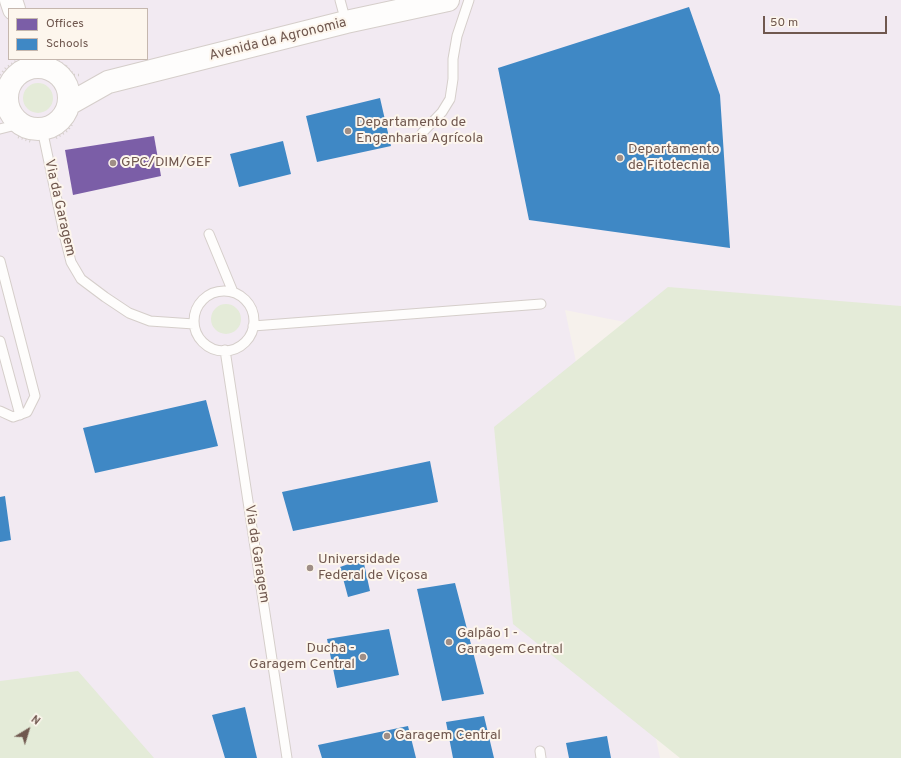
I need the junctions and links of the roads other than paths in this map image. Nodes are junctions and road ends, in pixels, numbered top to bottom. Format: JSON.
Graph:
{"nodes":[{"id":1,"x":340,"y":0,"type":"edge"},
{"id":2,"x":448,"y":0,"type":"edge"},
{"id":3,"x":469,"y":0,"type":"edge"},
{"id":4,"x":346,"y":22,"type":"junction"},
{"id":5,"x":22,"y":63,"type":"edge"},
{"id":6,"x":51,"y":69,"type":"edge"},
{"id":7,"x":108,"y":82,"type":"junction"},
{"id":8,"x":2,"y":87,"type":"edge"},
{"id":9,"x":69,"y":104,"type":"junction"},
{"id":10,"x":10,"y":126,"type":"edge"},
{"id":11,"x":42,"y":129,"type":"junction"},
{"id":12,"x":422,"y":133,"type":"dead end"},
{"id":13,"x":209,"y":234,"type":"dead end"},
{"id":14,"x":0,"y":261,"type":"edge"},
{"id":15,"x":233,"y":292,"type":"junction"},
{"id":16,"x":541,"y":304,"type":"dead end"},
{"id":17,"x":194,"y":324,"type":"junction"},
{"id":18,"x":253,"y":326,"type":"junction"},
{"id":19,"x":0,"y":341,"type":"edge"},
{"id":20,"x":225,"y":350,"type":"junction"},
{"id":21,"x":0,"y":411,"type":"edge"},
{"id":22,"x":20,"y":415,"type":"junction"},
{"id":23,"x":287,"y":758,"type":"edge"}],
"edges":[{"from":1,"to":4,"type":"lane"},
{"from":2,"to":4,"type":"street","name":"Avenida da Agronomia"},
{"from":3,"to":12,"type":"lane"},
{"from":4,"to":7,"type":"street","name":"Avenida da Agronomia"},
{"from":5,"to":6,"type":"street","name":"Avenida da Agronomia"},
{"from":5,"to":8,"type":"street"},
{"from":6,"to":7,"type":"street","name":"Avenida da Agronomia"},
{"from":6,"to":9,"type":"street"},
{"from":7,"to":9,"type":"street","name":"Avenida da Agronomia"},
{"from":8,"to":10,"type":"street"},
{"from":9,"to":11,"type":"street"},
{"from":10,"to":11,"type":"street"},
{"from":11,"to":17,"type":"lane","name":"Via da Garagem"},
{"from":13,"to":15,"type":"lane"},
{"from":14,"to":22,"type":"lane"},
{"from":15,"to":17,"type":"lane"},
{"from":15,"to":18,"type":"lane"},
{"from":16,"to":18,"type":"lane"},
{"from":17,"to":20,"type":"lane"},
{"from":18,"to":20,"type":"lane"},
{"from":19,"to":22,"type":"lane"},
{"from":20,"to":23,"type":"lane","name":"Via da Garagem"},
{"from":21,"to":22,"type":"lane"}]}
